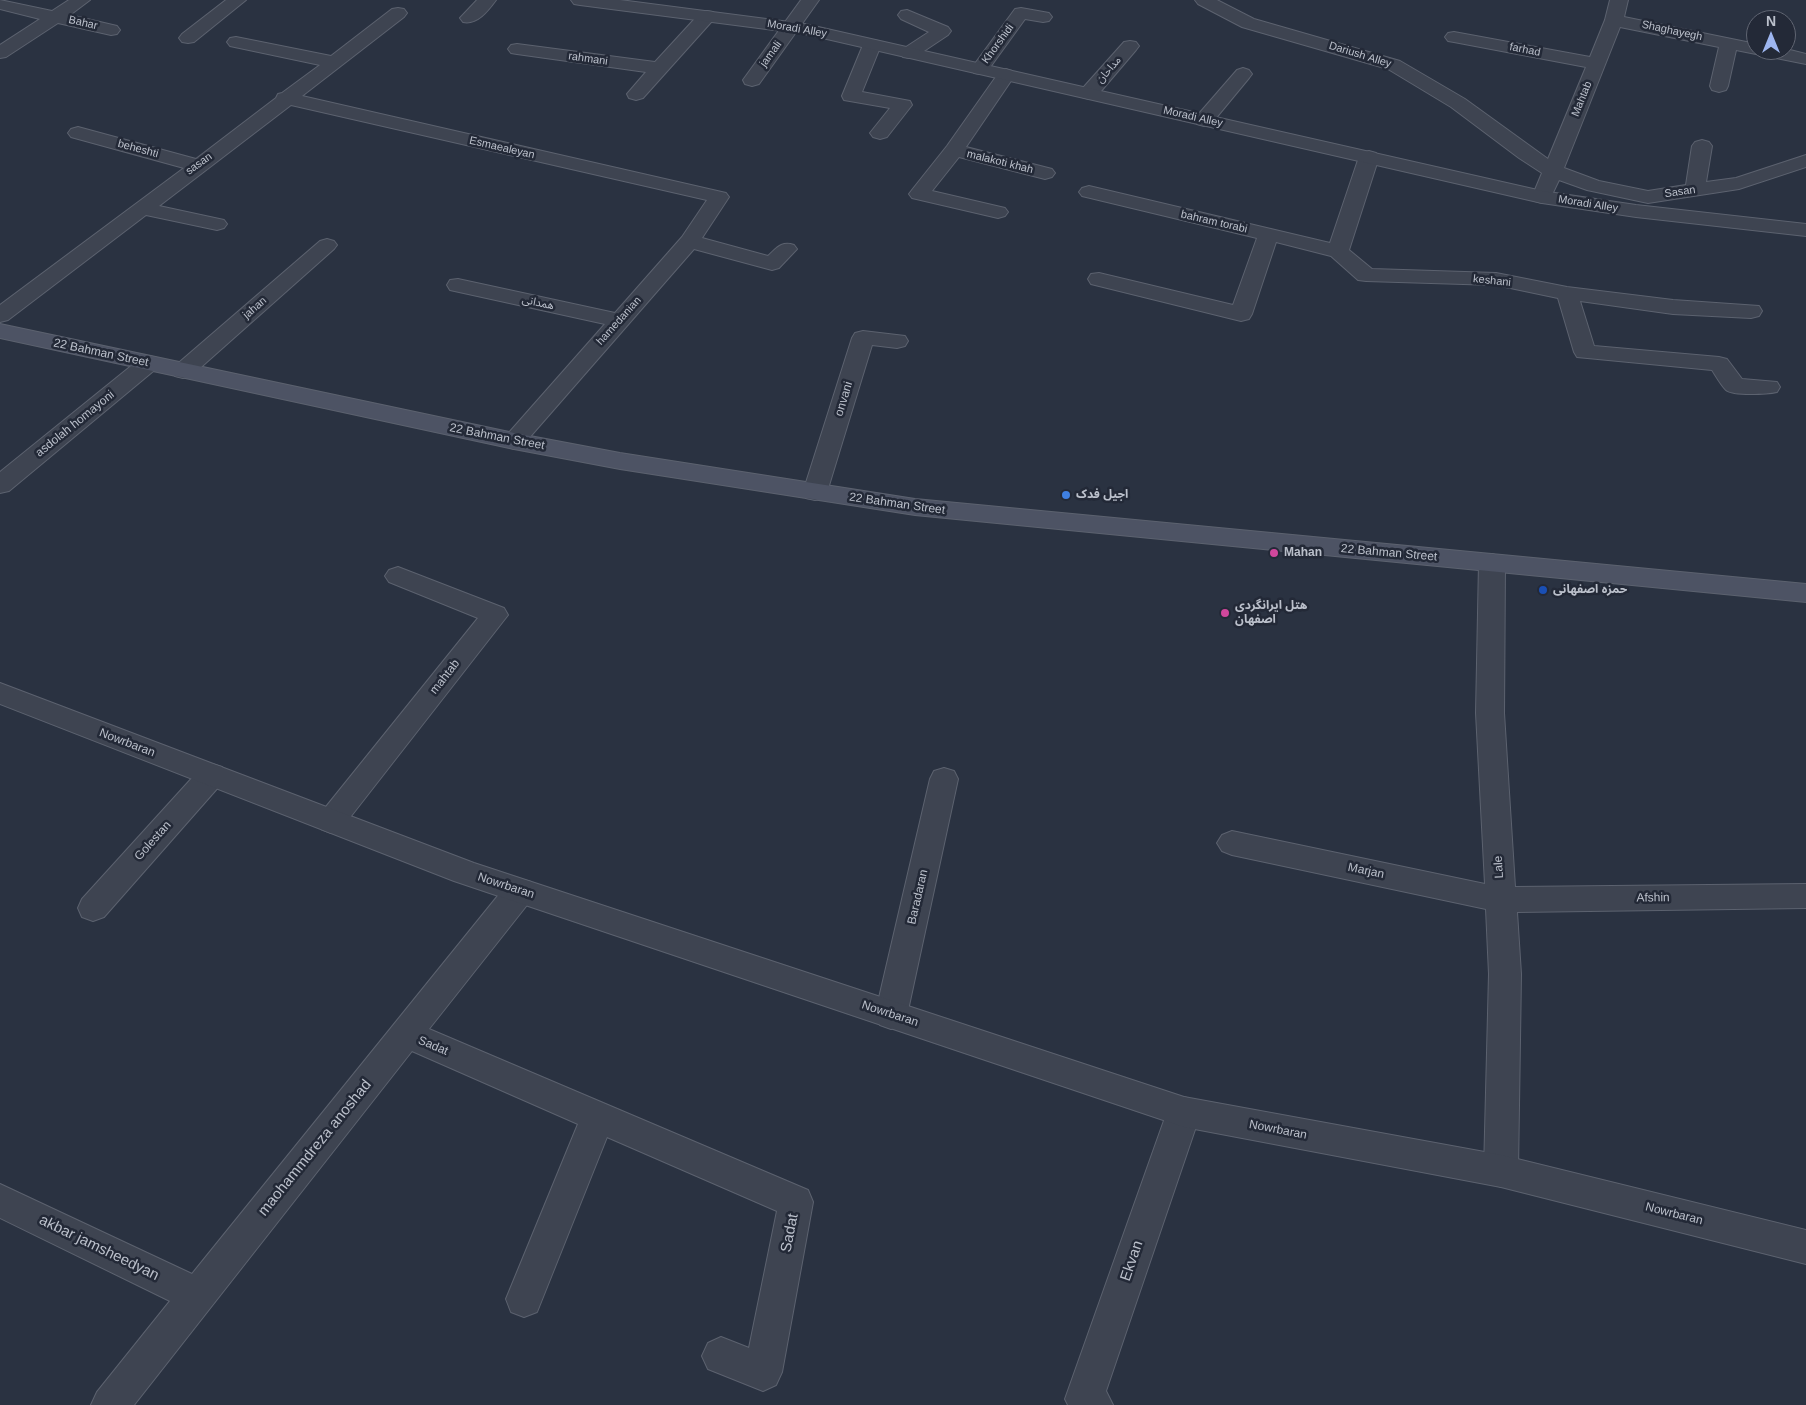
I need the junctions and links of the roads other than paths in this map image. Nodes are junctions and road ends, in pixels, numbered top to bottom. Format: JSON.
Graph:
{"nodes":[{"id":1,"x":81,"y":0,"type":"edge"},
{"id":2,"x":237,"y":0,"type":"edge"},
{"id":3,"x":487,"y":0,"type":"edge"},
{"id":4,"x":580,"y":0,"type":"edge"},
{"id":5,"x":810,"y":0,"type":"edge"},
{"id":6,"x":1204,"y":0,"type":"edge"},
{"id":7,"x":1619,"y":0,"type":"edge"},
{"id":8,"x":0,"y":4,"type":"edge"},
{"id":9,"x":398,"y":13,"type":"dead end"},
{"id":10,"x":907,"y":15,"type":"dead end"},
{"id":11,"x":707,"y":16,"type":"junction"},
{"id":12,"x":56,"y":17,"type":"junction"},
{"id":13,"x":1043,"y":17,"type":"dead end"},
{"id":14,"x":469,"y":18,"type":"dead end"},
{"id":15,"x":1614,"y":20,"type":"junction"},
{"id":16,"x":791,"y":27,"type":"junction"},
{"id":17,"x":111,"y":30,"type":"dead end"},
{"id":18,"x":1454,"y":37,"type":"dead end"},
{"id":19,"x":188,"y":38,"type":"dead end"},
{"id":20,"x":236,"y":42,"type":"dead end"},
{"id":21,"x":1729,"y":43,"type":"junction"},
{"id":22,"x":872,"y":45,"type":"junction"},
{"id":23,"x":1130,"y":46,"type":"dead end"},
{"id":24,"x":1746,"y":47,"type":"edge"},
{"id":25,"x":517,"y":49,"type":"dead end"},
{"id":26,"x":0,"y":53,"type":"edge"},
{"id":27,"x":909,"y":53,"type":"junction"},
{"id":28,"x":333,"y":62,"type":"junction"},
{"id":29,"x":1597,"y":64,"type":"junction"},
{"id":30,"x":660,"y":68,"type":"junction"},
{"id":31,"x":980,"y":69,"type":"junction"},
{"id":32,"x":1243,"y":74,"type":"dead end"},
{"id":33,"x":1006,"y":75,"type":"junction"},
{"id":34,"x":752,"y":80,"type":"dead end"},
{"id":35,"x":1719,"y":86,"type":"dead end"},
{"id":36,"x":1089,"y":93,"type":"junction"},
{"id":37,"x":636,"y":94,"type":"dead end"},
{"id":38,"x":286,"y":98,"type":"junction"},
{"id":39,"x":1204,"y":120,"type":"junction"},
{"id":40,"x":78,"y":133,"type":"dead end"},
{"id":41,"x":880,"y":133,"type":"dead end"},
{"id":42,"x":543,"y":135,"type":"dead end"},
{"id":43,"x":1702,"y":146,"type":"dead end"},
{"id":44,"x":954,"y":150,"type":"junction"},
{"id":45,"x":524,"y":153,"type":"junction"},
{"id":46,"x":1370,"y":157,"type":"junction"},
{"id":47,"x":1806,"y":160,"type":"edge"},
{"id":48,"x":197,"y":165,"type":"junction"},
{"id":49,"x":1553,"y":171,"type":"junction"},
{"id":50,"x":1045,"y":173,"type":"dead end"},
{"id":51,"x":1695,"y":190,"type":"junction"},
{"id":52,"x":1089,"y":192,"type":"dead end"},
{"id":53,"x":1542,"y":196,"type":"junction"},
{"id":54,"x":719,"y":198,"type":"joint"},
{"id":55,"x":936,"y":198,"type":"junction"},
{"id":56,"x":142,"y":208,"type":"junction"},
{"id":57,"x":998,"y":212,"type":"dead end"},
{"id":58,"x":922,"y":217,"type":"dead end"},
{"id":59,"x":217,"y":224,"type":"dead end"},
{"id":60,"x":1806,"y":230,"type":"edge"},
{"id":61,"x":1268,"y":235,"type":"junction"},
{"id":62,"x":690,"y":241,"type":"junction"},
{"id":63,"x":328,"y":245,"type":"dead end"},
{"id":64,"x":788,"y":249,"type":"dead end"},
{"id":65,"x":1338,"y":251,"type":"junction"},
{"id":66,"x":1099,"y":279,"type":"dead end"},
{"id":67,"x":458,"y":285,"type":"dead end"},
{"id":68,"x":1567,"y":293,"type":"junction"},
{"id":69,"x":1751,"y":311,"type":"dead end"},
{"id":70,"x":0,"y":315,"type":"edge"},
{"id":71,"x":618,"y":320,"type":"junction"},
{"id":72,"x":0,"y":331,"type":"edge"},
{"id":73,"x":896,"y":342,"type":"dead end"},
{"id":74,"x":149,"y":364,"type":"junction"},
{"id":75,"x":183,"y":371,"type":"junction"},
{"id":76,"x":1769,"y":387,"type":"dead end"},
{"id":77,"x":514,"y":441,"type":"junction"},
{"id":78,"x":0,"y":485,"type":"edge"},
{"id":79,"x":815,"y":492,"type":"junction"},
{"id":80,"x":1492,"y":562,"type":"junction"},
{"id":81,"x":398,"y":576,"type":"dead end"},
{"id":82,"x":1806,"y":593,"type":"edge"},
{"id":83,"x":0,"y":693,"type":"edge"},
{"id":84,"x":212,"y":775,"type":"junction"},
{"id":85,"x":944,"y":779,"type":"dead end"},
{"id":86,"x":331,"y":821,"type":"junction"},
{"id":87,"x":1232,"y":843,"type":"dead end"},
{"id":88,"x":520,"y":891,"type":"junction"},
{"id":89,"x":1806,"y":896,"type":"edge"},
{"id":90,"x":1501,"y":900,"type":"junction"},
{"id":91,"x":93,"y":908,"type":"dead end"},
{"id":92,"x":890,"y":1015,"type":"junction"},
{"id":93,"x":406,"y":1034,"type":"junction"},
{"id":94,"x":1184,"y":1112,"type":"junction"},
{"id":95,"x":598,"y":1117,"type":"junction"},
{"id":96,"x":1501,"y":1171,"type":"junction"},
{"id":97,"x":0,"y":1200,"type":"edge"},
{"id":98,"x":1806,"y":1247,"type":"edge"},
{"id":99,"x":198,"y":1296,"type":"junction"},
{"id":100,"x":524,"y":1299,"type":"dead end"},
{"id":101,"x":721,"y":1356,"type":"dead end"},
{"id":102,"x":110,"y":1405,"type":"edge"},
{"id":103,"x":1094,"y":1405,"type":"edge"}],
"edges":[{"from":1,"to":12,"type":"street"},
{"from":2,"to":19,"type":"street"},
{"from":3,"to":14,"type":"street"},
{"from":4,"to":11,"type":"street","name":"Moradi Alley"},
{"from":5,"to":16,"type":"street","name":"jamali"},
{"from":6,"to":49,"type":"street","name":"Dariush Alley"},
{"from":7,"to":15,"type":"street","name":"Mahtab"},
{"from":8,"to":12,"type":"street","name":"Bahar"},
{"from":9,"to":28,"type":"street","name":"sasan"},
{"from":10,"to":27,"type":"street"},
{"from":11,"to":16,"type":"street","name":"Moradi Alley"},
{"from":11,"to":30,"type":"street"},
{"from":12,"to":17,"type":"street","name":"Bahar"},
{"from":12,"to":26,"type":"street"},
{"from":13,"to":31,"type":"street","name":"Khorshidi"},
{"from":15,"to":21,"type":"street","name":"Shaghayegh"},
{"from":15,"to":29,"type":"street","name":"Mahtab"},
{"from":16,"to":22,"type":"street","name":"Moradi Alley"},
{"from":16,"to":34,"type":"street","name":"jamali"},
{"from":18,"to":29,"type":"street","name":"farhad"},
{"from":20,"to":28,"type":"street"},
{"from":21,"to":24,"type":"street","name":"Shaghayegh"},
{"from":21,"to":35,"type":"street"},
{"from":22,"to":27,"type":"street","name":"Moradi Alley"},
{"from":22,"to":41,"type":"street"},
{"from":23,"to":36,"type":"street","name":"مداحان"},
{"from":25,"to":30,"type":"street","name":"rahmani"},
{"from":27,"to":31,"type":"street","name":"Moradi Alley"},
{"from":28,"to":38,"type":"street","name":"sasan"},
{"from":29,"to":49,"type":"street","name":"Mahtab"},
{"from":30,"to":37,"type":"street"},
{"from":31,"to":33,"type":"street","name":"Moradi Alley"},
{"from":32,"to":39,"type":"street"},
{"from":33,"to":36,"type":"street","name":"Moradi Alley"},
{"from":33,"to":44,"type":"street","name":"malakoti khah"},
{"from":36,"to":39,"type":"street","name":"Moradi Alley"},
{"from":38,"to":45,"type":"street","name":"Esmaealeyan"},
{"from":38,"to":48,"type":"street","name":"sasan"},
{"from":39,"to":46,"type":"street","name":"Moradi Alley"},
{"from":40,"to":48,"type":"street","name":"beheshti"},
{"from":42,"to":45,"type":"street"},
{"from":43,"to":51,"type":"street"},
{"from":44,"to":50,"type":"street","name":"malakoti khah"},
{"from":44,"to":55,"type":"street","name":"malakoti khah"},
{"from":45,"to":54,"type":"street","name":"Esmaealeyan"},
{"from":46,"to":53,"type":"street","name":"Moradi Alley"},
{"from":46,"to":65,"type":"street"},
{"from":47,"to":51,"type":"street","name":"Sasan"},
{"from":48,"to":56,"type":"street","name":"sasan"},
{"from":49,"to":51,"type":"street","name":"Sasan"},
{"from":49,"to":53,"type":"street","name":"Mahtab"},
{"from":52,"to":61,"type":"street","name":"bahram torabi"},
{"from":53,"to":60,"type":"street","name":"Moradi Alley"},
{"from":54,"to":62,"type":"street","name":"hamedanian"},
{"from":55,"to":57,"type":"street","name":"malakoti khah"},
{"from":55,"to":58,"type":"street"},
{"from":56,"to":59,"type":"street"},
{"from":56,"to":70,"type":"street","name":"sasan"},
{"from":61,"to":65,"type":"street","name":"bahram torabi"},
{"from":61,"to":66,"type":"street"},
{"from":62,"to":64,"type":"street"},
{"from":62,"to":71,"type":"street","name":"hamedanian"},
{"from":63,"to":75,"type":"street","name":"jahan"},
{"from":65,"to":68,"type":"street","name":"keshani"},
{"from":67,"to":71,"type":"street","name":"همدانی"},
{"from":68,"to":69,"type":"street","name":"keshani"},
{"from":68,"to":76,"type":"street"},
{"from":71,"to":77,"type":"street","name":"hamedanian"},
{"from":72,"to":74,"type":"main road","name":"22 Bahman Street"},
{"from":73,"to":79,"type":"street","name":"onvani"},
{"from":74,"to":75,"type":"main road","name":"22 Bahman Street"},
{"from":74,"to":78,"type":"street","name":"asdolah homayoni"},
{"from":75,"to":77,"type":"main road","name":"22 Bahman Street"},
{"from":77,"to":79,"type":"main road","name":"22 Bahman Street"},
{"from":79,"to":80,"type":"main road","name":"22 Bahman Street"},
{"from":80,"to":82,"type":"main road","name":"22 Bahman Street"},
{"from":80,"to":90,"type":"street","name":"Lale"},
{"from":81,"to":86,"type":"street","name":"mahtab"},
{"from":83,"to":84,"type":"street","name":"Nowrbaran"},
{"from":84,"to":86,"type":"street","name":"Nowrbaran"},
{"from":84,"to":91,"type":"street","name":"Golestan"},
{"from":85,"to":92,"type":"street","name":"Baradaran"},
{"from":86,"to":88,"type":"street","name":"Nowrbaran"},
{"from":87,"to":90,"type":"street","name":"Marjan"},
{"from":88,"to":92,"type":"street","name":"Nowrbaran"},
{"from":88,"to":93,"type":"street","name":"maohammdreza anoshad"},
{"from":89,"to":90,"type":"street","name":"Afshin"},
{"from":90,"to":96,"type":"street","name":"Lale"},
{"from":92,"to":94,"type":"street","name":"Nowrbaran"},
{"from":93,"to":95,"type":"street","name":"Sadat"},
{"from":93,"to":99,"type":"street","name":"maohammdreza anoshad"},
{"from":94,"to":96,"type":"street","name":"Nowrbaran"},
{"from":94,"to":103,"type":"street","name":"Ekvan"},
{"from":95,"to":100,"type":"street"},
{"from":95,"to":101,"type":"street","name":"Sadat"},
{"from":96,"to":98,"type":"street","name":"Nowrbaran"},
{"from":97,"to":99,"type":"street","name":"akbar jamsheedyan"},
{"from":99,"to":102,"type":"street","name":"maohammdreza anoshad"}]}
